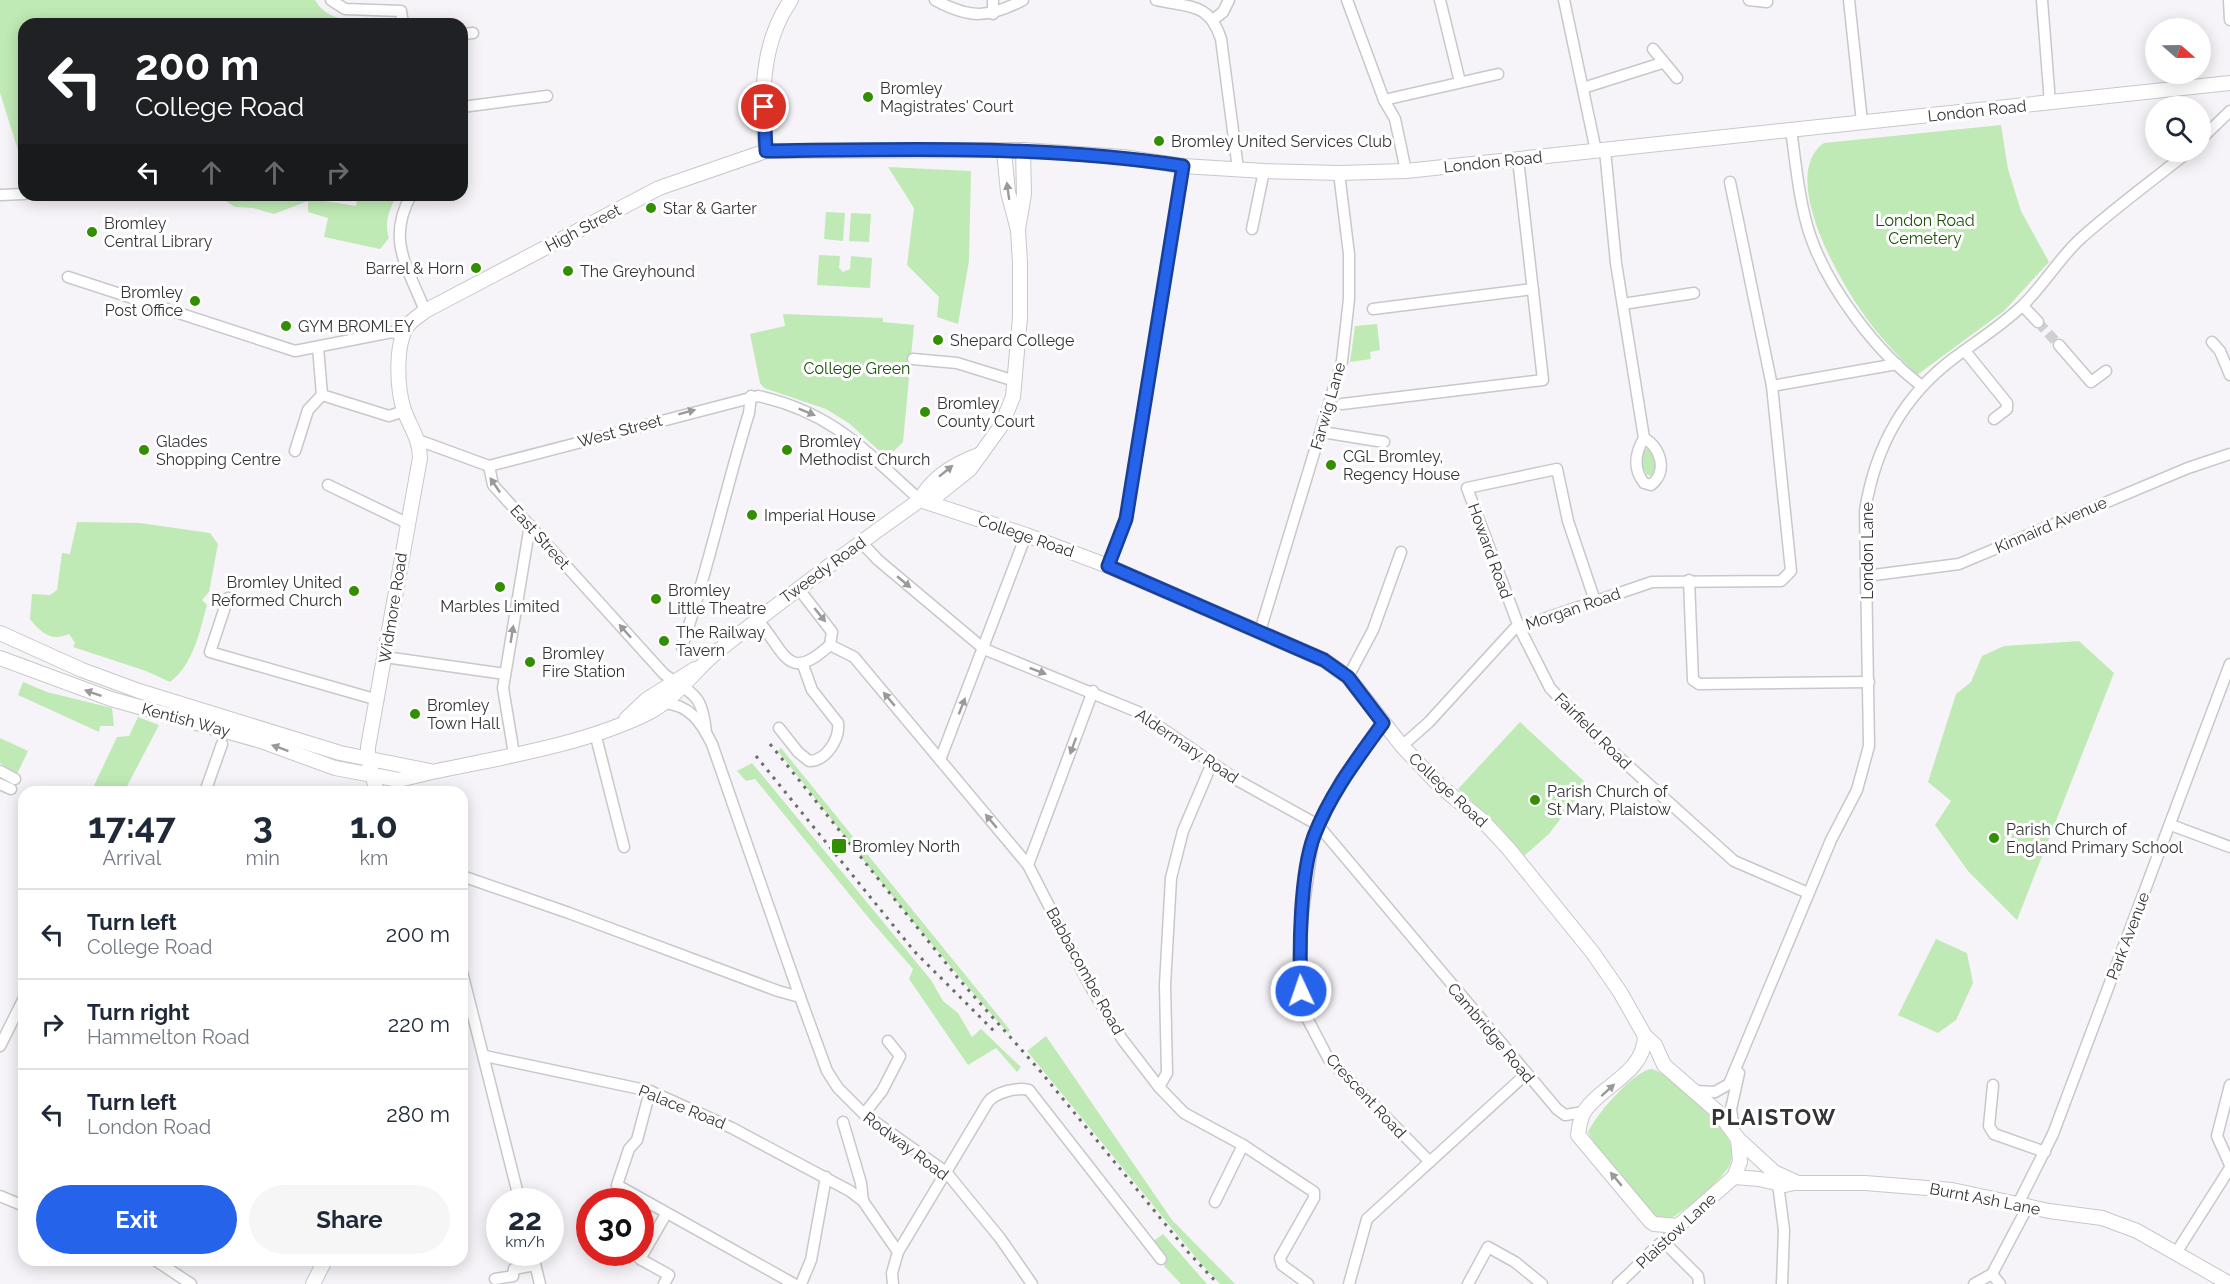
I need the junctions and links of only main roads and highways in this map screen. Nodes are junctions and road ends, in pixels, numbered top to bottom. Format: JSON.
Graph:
{"nodes":[{"id":1,"x":790,"y":0,"type":"edge"},
{"id":2,"x":2224,"y":84,"type":"edge"},
{"id":3,"x":1023,"y":150,"type":"junction"},
{"id":4,"x":766,"y":151,"type":"junction"},
{"id":5,"x":1005,"y":151,"type":"junction"},
{"id":6,"x":1018,"y":230,"type":"junction"},
{"id":7,"x":418,"y":440,"type":"joint"},
{"id":8,"x":981,"y":454,"type":"junction"},
{"id":9,"x":955,"y":484,"type":"junction"},
{"id":10,"x":920,"y":500,"type":"junction"},
{"id":11,"x":957,"y":512,"type":"junction"},
{"id":12,"x":2,"y":638,"type":"edge"},
{"id":13,"x":0,"y":658,"type":"edge"},
{"id":14,"x":683,"y":686,"type":"junction"},
{"id":15,"x":624,"y":721,"type":"junction"},
{"id":16,"x":368,"y":759,"type":"junction"},
{"id":17,"x":432,"y":772,"type":"junction"},
{"id":18,"x":373,"y":777,"type":"junction"},
{"id":19,"x":415,"y":778,"type":"junction"},
{"id":20,"x":369,"y":786,"type":"edge"},
{"id":21,"x":375,"y":786,"type":"edge"},
{"id":22,"x":406,"y":786,"type":"edge"},
{"id":23,"x":1645,"y":1036,"type":"junction"},
{"id":24,"x":1664,"y":1065,"type":"junction"},
{"id":25,"x":1633,"y":1067,"type":"junction"},
{"id":26,"x":1737,"y":1136,"type":"junction"},
{"id":27,"x":1734,"y":1178,"type":"junction"},
{"id":28,"x":1798,"y":1183,"type":"junction"},
{"id":29,"x":322,"y":1266,"type":"edge"},
{"id":30,"x":314,"y":1284,"type":"edge"},
{"id":31,"x":2230,"y":1284,"type":"edge"}],
"edges":[{"from":1,"to":4,"type":"main road"},
{"from":2,"to":3,"type":"main road","name":"London Road"},
{"from":3,"to":5,"type":"main road","name":"London Road"},
{"from":3,"to":6,"type":"main road","name":"Tweedy Road"},
{"from":4,"to":5,"type":"main road","name":"London Road"},
{"from":4,"to":7,"type":"main road","name":"High Street"},
{"from":6,"to":5,"type":"main road","name":"Tweedy Road","one_way":true},
{"from":6,"to":8,"type":"main road","name":"Tweedy Road"},
{"from":7,"to":16,"type":"main road","name":"Widmore Road"},
{"from":8,"to":9,"type":"main road","name":"Tweedy Road"},
{"from":10,"to":8,"type":"main road","name":"Tweedy Road","one_way":true},
{"from":9,"to":10,"type":"main road","name":"Tweedy Road"},
{"from":9,"to":11,"type":"main road"},
{"from":10,"to":11,"type":"main road","name":"College Road"},
{"from":10,"to":14,"type":"main road","name":"Tweedy Road"},
{"from":11,"to":23,"type":"main road","name":"College Road"},
{"from":12,"to":16,"type":"main road","name":"Kentish Way"},
{"from":18,"to":13,"type":"main road","name":"Kentish Way","one_way":true},
{"from":14,"to":15,"type":"main road","name":"Tweedy Road"},
{"from":14,"to":15,"type":"main road","name":"Tweedy Road"},
{"from":15,"to":17,"type":"main road","name":"Tweedy Road"},
{"from":16,"to":17,"type":"main road","name":"Tweedy Road"},
{"from":16,"to":18,"type":"main road","name":"Widmore Road"},
{"from":17,"to":19,"type":"main road","name":"Tweedy Road"},
{"from":18,"to":19,"type":"main road","name":"Tweedy Road"},
{"from":18,"to":20,"type":"main road"},
{"from":18,"to":21,"type":"main road","name":"Widmore Road"},
{"from":19,"to":22,"type":"main road"},
{"from":23,"to":24,"type":"main road","name":"College Road"},
{"from":23,"to":25,"type":"main road"},
{"from":24,"to":25,"type":"main road"},
{"from":24,"to":26,"type":"main road","name":"College Road"},
{"from":27,"to":25,"type":"main road","name":"Plaistow Lane","one_way":true},
{"from":26,"to":27,"type":"main road"},
{"from":26,"to":28,"type":"main road","name":"Burnt Ash Lane"},
{"from":27,"to":28,"type":"main road"},
{"from":28,"to":31,"type":"main road","name":"Burnt Ash Lane"},
{"from":29,"to":30,"type":"main road"}]}
